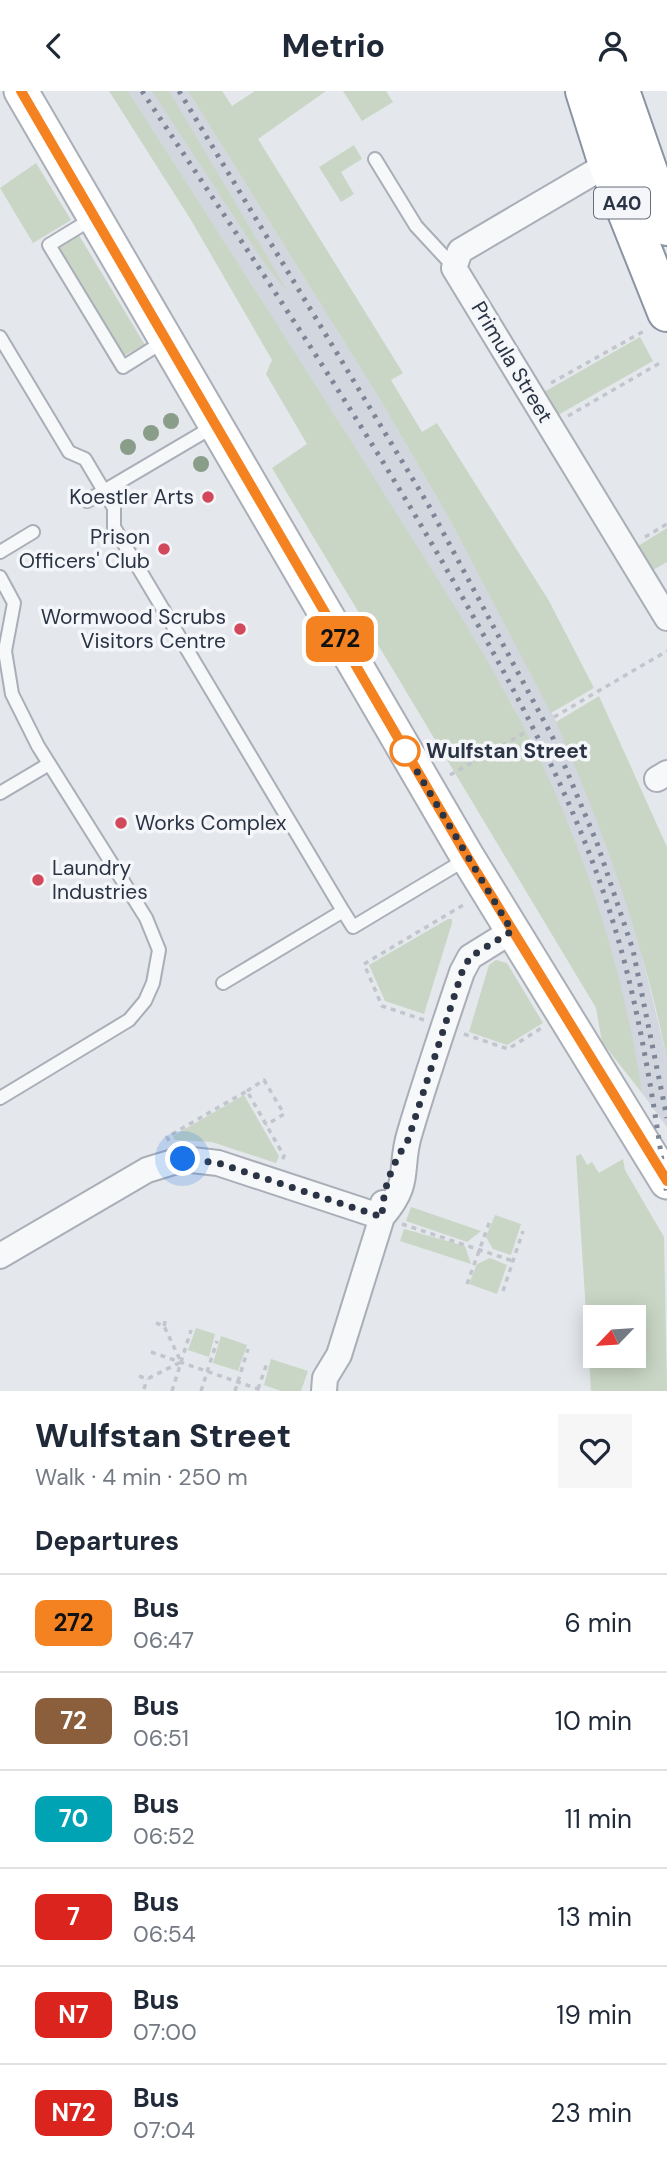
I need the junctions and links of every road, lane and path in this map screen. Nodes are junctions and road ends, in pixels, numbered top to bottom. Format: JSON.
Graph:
{"nodes":[{"id":1,"x":21,"y":91,"type":"edge"},
{"id":2,"x":585,"y":91,"type":"edge"},
{"id":3,"x":620,"y":91,"type":"edge"},
{"id":4,"x":375,"y":159,"type":"dead end"},
{"id":5,"x":608,"y":164,"type":"junction"},
{"id":6,"x":94,"y":217,"type":"junction"},
{"id":7,"x":667,"y":226,"type":"edge"},
{"id":8,"x":454,"y":268,"type":"junction"},
{"id":9,"x":655,"y":322,"type":"edge"},
{"id":10,"x":0,"y":337,"type":"edge"},
{"id":11,"x":167,"y":340,"type":"junction"},
{"id":12,"x":660,"y":363,"type":"dead end"},
{"id":13,"x":540,"y":389,"type":"dead end"},
{"id":14,"x":560,"y":421,"type":"dead end"},
{"id":15,"x":216,"y":425,"type":"junction"},
{"id":16,"x":104,"y":491,"type":"junction"},
{"id":17,"x":87,"y":501,"type":"dead end"},
{"id":18,"x":667,"y":524,"type":"edge"},
{"id":19,"x":33,"y":533,"type":"dead end"},
{"id":20,"x":634,"y":544,"type":"dead end"},
{"id":21,"x":0,"y":552,"type":"edge"},
{"id":22,"x":0,"y":577,"type":"edge"},
{"id":23,"x":667,"y":618,"type":"edge"},
{"id":24,"x":667,"y":651,"type":"edge"},
{"id":25,"x":554,"y":717,"type":"dead end"},
{"id":26,"x":526,"y":732,"type":"dead end"},
{"id":27,"x":50,"y":764,"type":"junction"},
{"id":28,"x":426,"y":788,"type":"junction"},
{"id":29,"x":0,"y":793,"type":"edge"},
{"id":30,"x":468,"y":858,"type":"junction"},
{"id":31,"x":465,"y":904,"type":"dead end"},
{"id":32,"x":343,"y":911,"type":"junction"},
{"id":33,"x":512,"y":931,"type":"junction"},
{"id":34,"x":223,"y":983,"type":"dead end"},
{"id":35,"x":426,"y":1021,"type":"dead end"},
{"id":36,"x":550,"y":1023,"type":"dead end"},
{"id":37,"x":462,"y":1033,"type":"dead end"},
{"id":38,"x":247,"y":1091,"type":"junction"},
{"id":39,"x":0,"y":1098,"type":"edge"},
{"id":40,"x":267,"y":1125,"type":"junction"},
{"id":41,"x":172,"y":1146,"type":"dead end"},
{"id":42,"x":279,"y":1169,"type":"dead end"},
{"id":43,"x":667,"y":1182,"type":"edge"},
{"id":44,"x":491,"y":1218,"type":"dead end"},
{"id":45,"x":391,"y":1220,"type":"junction"},
{"id":46,"x":523,"y":1231,"type":"dead end"},
{"id":47,"x":479,"y":1250,"type":"junction"},
{"id":48,"x":0,"y":1256,"type":"edge"},
{"id":49,"x":513,"y":1261,"type":"junction"},
{"id":50,"x":467,"y":1284,"type":"dead end"},
{"id":51,"x":503,"y":1291,"type":"dead end"},
{"id":52,"x":166,"y":1318,"type":"dead end"},
{"id":53,"x":156,"y":1323,"type":"dead end"},
{"id":54,"x":164,"y":1326,"type":"junction"},
{"id":55,"x":191,"y":1330,"type":"dead end"},
{"id":56,"x":217,"y":1341,"type":"dead end"},
{"id":57,"x":248,"y":1349,"type":"dead end"},
{"id":58,"x":151,"y":1352,"type":"dead end"},
{"id":59,"x":181,"y":1362,"type":"junction"},
{"id":60,"x":267,"y":1363,"type":"dead end"},
{"id":61,"x":207,"y":1371,"type":"junction"},
{"id":62,"x":139,"y":1376,"type":"dead end"},
{"id":63,"x":147,"y":1379,"type":"junction"},
{"id":64,"x":238,"y":1382,"type":"junction"},
{"id":65,"x":144,"y":1389,"type":"dead end"},
{"id":66,"x":258,"y":1390,"type":"edge"},
{"id":67,"x":172,"y":1391,"type":"edge"},
{"id":68,"x":201,"y":1391,"type":"edge"},
{"id":69,"x":235,"y":1391,"type":"edge"},
{"id":70,"x":264,"y":1391,"type":"edge"},
{"id":71,"x":324,"y":1391,"type":"edge"}],
"edges":[{"from":1,"to":6,"type":"street"},
{"from":2,"to":5,"type":"highway","number":"A40"},
{"from":3,"to":7,"type":"highway","number":"A40"},
{"from":4,"to":8,"type":"lane"},
{"from":5,"to":8,"type":"street"},
{"from":5,"to":9,"type":"highway","number":"A40"},
{"from":6,"to":11,"type":"street"},
{"from":6,"to":11,"type":"lane"},
{"from":8,"to":23,"type":"street","name":"Primula Street"},
{"from":9,"to":13,"type":"path"},
{"from":10,"to":16,"type":"lane"},
{"from":11,"to":15,"type":"street"},
{"from":12,"to":14,"type":"path"},
{"from":15,"to":16,"type":"lane"},
{"from":15,"to":28,"type":"street"},
{"from":16,"to":17,"type":"lane"},
{"from":16,"to":32,"type":"lane"},
{"from":18,"to":20,"type":"path"},
{"from":19,"to":21,"type":"lane"},
{"from":22,"to":27,"type":"lane"},
{"from":24,"to":25,"type":"path"},
{"from":26,"to":28,"type":"path"},
{"from":27,"to":29,"type":"lane"},
{"from":27,"to":39,"type":"lane"},
{"from":28,"to":30,"type":"street"},
{"from":30,"to":32,"type":"lane"},
{"from":30,"to":33,"type":"street"},
{"from":31,"to":35,"type":"path"},
{"from":32,"to":34,"type":"lane"},
{"from":33,"to":43,"type":"street"},
{"from":33,"to":45,"type":"street"},
{"from":36,"to":37,"type":"path"},
{"from":38,"to":40,"type":"path"},
{"from":38,"to":40,"type":"path"},
{"from":38,"to":41,"type":"path"},
{"from":40,"to":42,"type":"path"},
{"from":44,"to":47,"type":"path"},
{"from":45,"to":47,"type":"path"},
{"from":45,"to":48,"type":"street"},
{"from":45,"to":71,"type":"street"},
{"from":46,"to":49,"type":"path"},
{"from":47,"to":49,"type":"path"},
{"from":47,"to":50,"type":"path"},
{"from":49,"to":51,"type":"path"},
{"from":52,"to":54,"type":"path"},
{"from":53,"to":54,"type":"path"},
{"from":54,"to":59,"type":"path"},
{"from":55,"to":59,"type":"path"},
{"from":56,"to":61,"type":"path"},
{"from":57,"to":64,"type":"path"},
{"from":58,"to":59,"type":"path"},
{"from":59,"to":61,"type":"path"},
{"from":59,"to":63,"type":"path"},
{"from":59,"to":67,"type":"path"},
{"from":60,"to":66,"type":"path"},
{"from":61,"to":64,"type":"path"},
{"from":61,"to":68,"type":"path"},
{"from":62,"to":63,"type":"path"},
{"from":63,"to":65,"type":"path"},
{"from":64,"to":66,"type":"path"},
{"from":64,"to":69,"type":"path"},
{"from":66,"to":70,"type":"path"}]}
